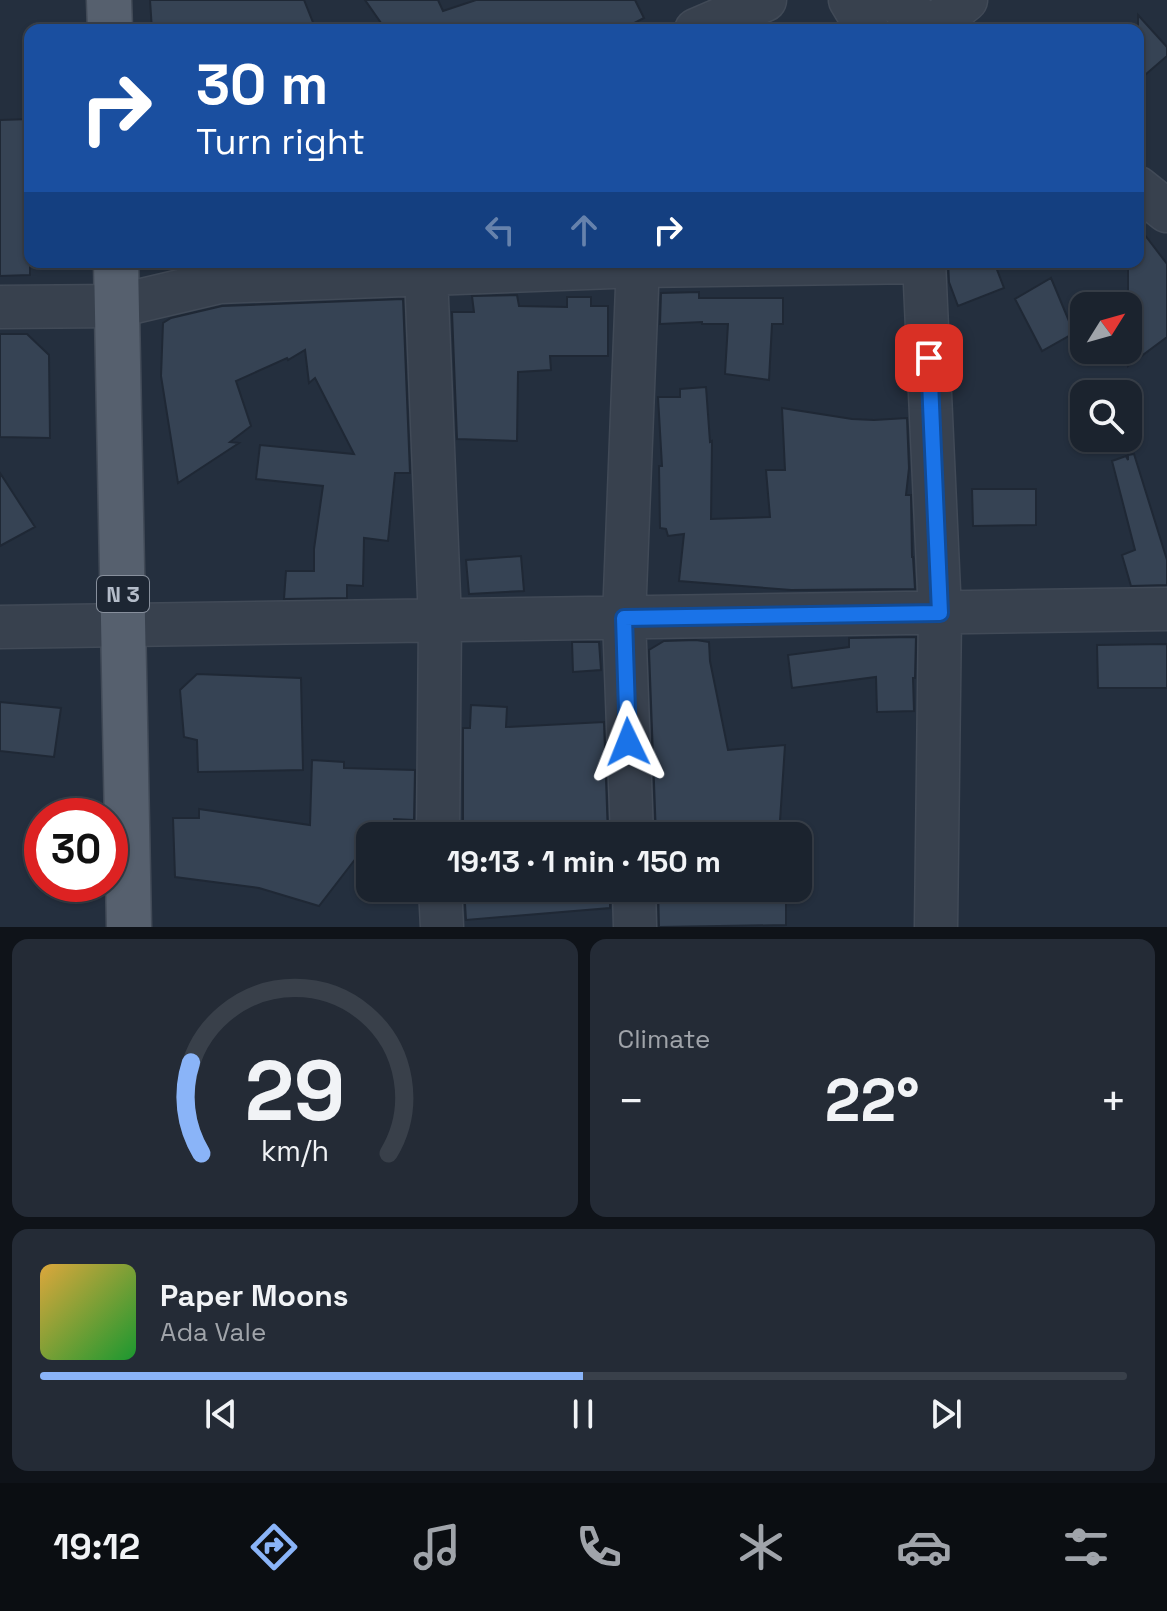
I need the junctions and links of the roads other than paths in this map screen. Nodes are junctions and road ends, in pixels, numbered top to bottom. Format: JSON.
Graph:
{"nodes":[{"id":1,"x":109,"y":0,"type":"edge"},
{"id":2,"x":765,"y":0,"type":"edge"},
{"id":3,"x":850,"y":0,"type":"edge"},
{"id":4,"x":895,"y":0,"type":"edge"},
{"id":5,"x":966,"y":0,"type":"edge"},
{"id":6,"x":110,"y":24,"type":"edge"},
{"id":7,"x":710,"y":24,"type":"edge"},
{"id":8,"x":864,"y":24,"type":"edge"},
{"id":9,"x":926,"y":24,"type":"edge"},
{"id":10,"x":938,"y":24,"type":"edge"},
{"id":11,"x":1144,"y":193,"type":"edge"},
{"id":12,"x":1167,"y":211,"type":"edge"},
{"id":13,"x":116,"y":268,"type":"edge"},
{"id":14,"x":554,"y":268,"type":"edge"},
{"id":15,"x":639,"y":268,"type":"edge"},
{"id":16,"x":924,"y":268,"type":"edge"},
{"id":17,"x":234,"y":272,"type":"edge"},
{"id":18,"x":426,"y":274,"type":"junction"},
{"id":19,"x":117,"y":306,"type":"junction"},
{"id":20,"x":0,"y":307,"type":"edge"},
{"id":21,"x":1167,"y":609,"type":"edge"},
{"id":22,"x":940,"y":613,"type":"junction"},
{"id":23,"x":624,"y":618,"type":"junction"},
{"id":24,"x":440,"y":621,"type":"junction"},
{"id":25,"x":124,"y":626,"type":"junction"},
{"id":26,"x":0,"y":627,"type":"edge"},
{"id":27,"x":438,"y":822,"type":"edge"},
{"id":28,"x":631,"y":822,"type":"edge"},
{"id":29,"x":441,"y":902,"type":"edge"},
{"id":30,"x":634,"y":902,"type":"edge"},
{"id":31,"x":129,"y":927,"type":"edge"},
{"id":32,"x":442,"y":927,"type":"edge"},
{"id":33,"x":635,"y":927,"type":"edge"},
{"id":34,"x":936,"y":927,"type":"edge"}],
"edges":[{"from":1,"to":6,"type":"main road"},
{"from":2,"to":7,"type":"street"},
{"from":3,"to":8,"type":"street"},
{"from":4,"to":9,"type":"street"},
{"from":5,"to":10,"type":"street"},
{"from":11,"to":12,"type":"street"},
{"from":13,"to":19,"type":"main road","number":"N 3"},
{"from":14,"to":18,"type":"street"},
{"from":15,"to":23,"type":"street"},
{"from":16,"to":22,"type":"street"},
{"from":17,"to":18,"type":"street"},
{"from":17,"to":19,"type":"street"},
{"from":18,"to":24,"type":"street"},
{"from":19,"to":20,"type":"street"},
{"from":19,"to":25,"type":"main road","number":"N 3"},
{"from":21,"to":22,"type":"street"},
{"from":22,"to":23,"type":"street"},
{"from":22,"to":34,"type":"street"},
{"from":23,"to":24,"type":"street"},
{"from":23,"to":28,"type":"street"},
{"from":24,"to":25,"type":"street"},
{"from":24,"to":27,"type":"street"},
{"from":25,"to":26,"type":"street"},
{"from":25,"to":31,"type":"main road","number":"N 3"},
{"from":29,"to":32,"type":"street"},
{"from":30,"to":33,"type":"street"}]}
